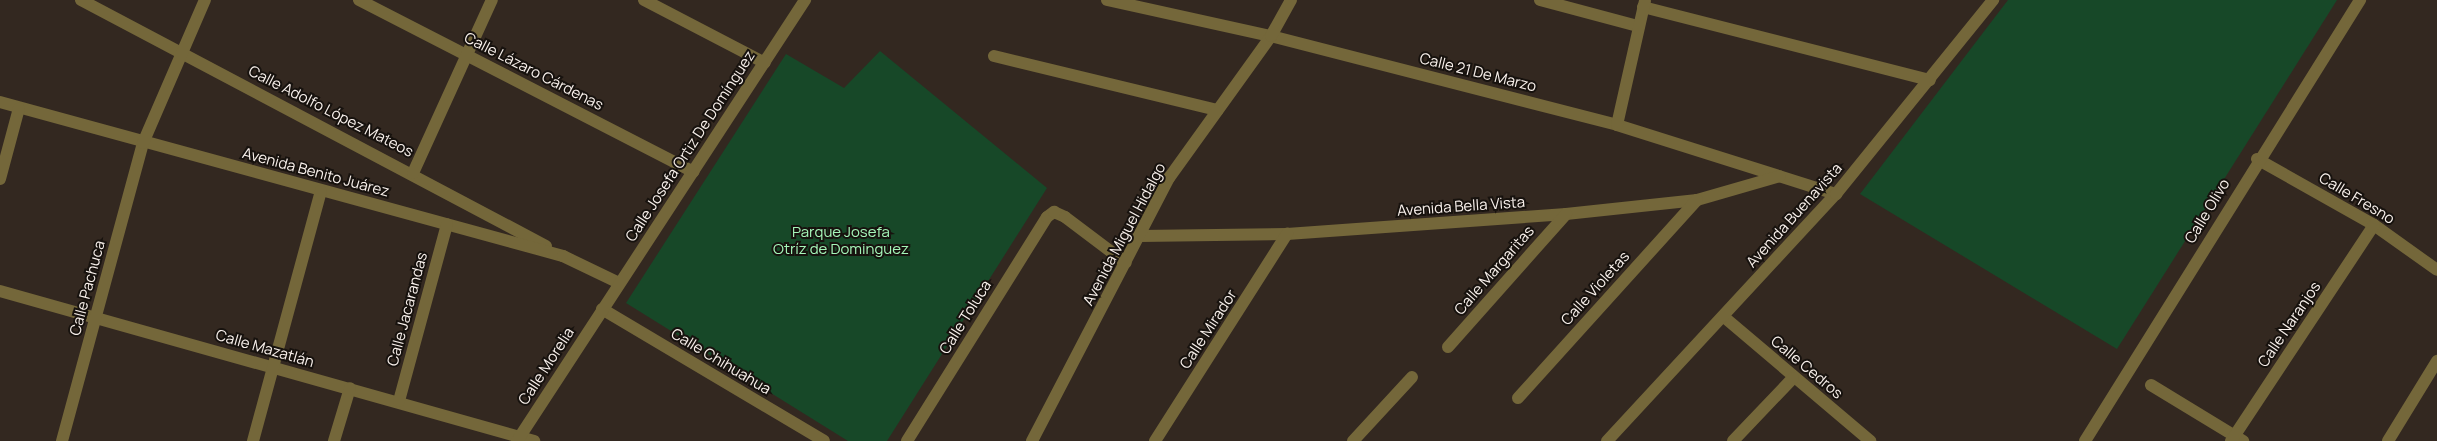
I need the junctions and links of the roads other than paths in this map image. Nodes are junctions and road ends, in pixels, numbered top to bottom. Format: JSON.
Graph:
{"nodes":[{"id":1,"x":81,"y":0,"type":"edge"},
{"id":2,"x":205,"y":0,"type":"edge"},
{"id":3,"x":359,"y":0,"type":"edge"},
{"id":4,"x":492,"y":0,"type":"edge"},
{"id":5,"x":644,"y":0,"type":"edge"},
{"id":6,"x":805,"y":0,"type":"edge"},
{"id":7,"x":1107,"y":0,"type":"edge"},
{"id":8,"x":1290,"y":0,"type":"edge"},
{"id":9,"x":1540,"y":0,"type":"edge"},
{"id":10,"x":1993,"y":0,"type":"edge"},
{"id":11,"x":2360,"y":0,"type":"edge"},
{"id":12,"x":1644,"y":4,"type":"edge"},
{"id":13,"x":1638,"y":26,"type":"junction"},
{"id":14,"x":1271,"y":36,"type":"junction"},
{"id":15,"x":182,"y":52,"type":"junction"},
{"id":16,"x":467,"y":55,"type":"junction"},
{"id":17,"x":994,"y":56,"type":"dead end"},
{"id":18,"x":765,"y":63,"type":"junction"},
{"id":19,"x":1930,"y":80,"type":"junction"},
{"id":20,"x":0,"y":102,"type":"edge"},
{"id":21,"x":19,"y":108,"type":"junction"},
{"id":22,"x":1218,"y":110,"type":"junction"},
{"id":23,"x":1617,"y":125,"type":"junction"},
{"id":24,"x":143,"y":142,"type":"junction"},
{"id":25,"x":2257,"y":159,"type":"junction"},
{"id":26,"x":693,"y":172,"type":"junction"},
{"id":27,"x":414,"y":173,"type":"junction"},
{"id":28,"x":1780,"y":176,"type":"junction"},
{"id":29,"x":0,"y":179,"type":"edge"},
{"id":30,"x":321,"y":191,"type":"junction"},
{"id":31,"x":1836,"y":194,"type":"junction"},
{"id":32,"x":1697,"y":200,"type":"junction"},
{"id":33,"x":1566,"y":214,"type":"junction"},
{"id":34,"x":447,"y":224,"type":"junction"},
{"id":35,"x":2374,"y":225,"type":"junction"},
{"id":36,"x":1287,"y":234,"type":"junction"},
{"id":37,"x":1140,"y":236,"type":"junction"},
{"id":38,"x":564,"y":256,"type":"junction"},
{"id":39,"x":1126,"y":264,"type":"junction"},
{"id":40,"x":2437,"y":270,"type":"edge"},
{"id":41,"x":619,"y":283,"type":"junction"},
{"id":42,"x":0,"y":291,"type":"edge"},
{"id":43,"x":602,"y":309,"type":"junction"},
{"id":44,"x":96,"y":317,"type":"junction"},
{"id":45,"x":1724,"y":317,"type":"junction"},
{"id":46,"x":1448,"y":347,"type":"dead end"},
{"id":47,"x":2437,"y":361,"type":"edge"},
{"id":48,"x":273,"y":367,"type":"junction"},
{"id":49,"x":1412,"y":378,"type":"dead end"},
{"id":50,"x":1794,"y":378,"type":"junction"},
{"id":51,"x":2151,"y":385,"type":"dead end"},
{"id":52,"x":350,"y":388,"type":"junction"},
{"id":53,"x":1518,"y":398,"type":"dead end"},
{"id":54,"x":399,"y":401,"type":"junction"},
{"id":55,"x":519,"y":438,"type":"edge"},
{"id":56,"x":1862,"y":438,"type":"edge"},
{"id":57,"x":2236,"y":439,"type":"edge"},
{"id":58,"x":62,"y":441,"type":"edge"},
{"id":59,"x":253,"y":441,"type":"edge"},
{"id":60,"x":334,"y":441,"type":"edge"},
{"id":61,"x":534,"y":441,"type":"edge"},
{"id":62,"x":824,"y":441,"type":"edge"},
{"id":63,"x":907,"y":441,"type":"edge"},
{"id":64,"x":1032,"y":441,"type":"edge"},
{"id":65,"x":1155,"y":441,"type":"edge"},
{"id":66,"x":1353,"y":441,"type":"edge"},
{"id":67,"x":1607,"y":441,"type":"edge"},
{"id":68,"x":1733,"y":441,"type":"edge"},
{"id":69,"x":2085,"y":441,"type":"edge"},
{"id":70,"x":2388,"y":441,"type":"edge"}],
"edges":[{"from":1,"to":15,"type":"street","name":"Calle Adolfo López Mateos"},
{"from":2,"to":15,"type":"street","name":"Calle Pachuca"},
{"from":3,"to":16,"type":"street","name":"Calle Lázaro Cárdenas"},
{"from":4,"to":16,"type":"street"},
{"from":5,"to":18,"type":"street"},
{"from":6,"to":18,"type":"street","name":"Calle Josefa Ortiz De Domínguez"},
{"from":7,"to":14,"type":"street","name":"Calle 21 De Marzo"},
{"from":8,"to":14,"type":"street","name":"Avenida Miguel Hidalgo"},
{"from":9,"to":13,"type":"street"},
{"from":10,"to":19,"type":"street","name":"Avenida Buenavista"},
{"from":11,"to":25,"type":"street","name":"Calle Olivo"},
{"from":12,"to":13,"type":"street"},
{"from":12,"to":19,"type":"street"},
{"from":13,"to":23,"type":"street"},
{"from":14,"to":22,"type":"street","name":"Avenida Miguel Hidalgo"},
{"from":14,"to":23,"type":"street","name":"Calle 21 De Marzo"},
{"from":15,"to":24,"type":"street","name":"Calle Pachuca"},
{"from":15,"to":27,"type":"street","name":"Calle Adolfo López Mateos"},
{"from":16,"to":26,"type":"street","name":"Calle Lázaro Cárdenas"},
{"from":16,"to":27,"type":"street"},
{"from":17,"to":22,"type":"street"},
{"from":18,"to":26,"type":"street","name":"Calle Josefa Ortiz De Domínguez"},
{"from":19,"to":31,"type":"street","name":"Avenida Buenavista"},
{"from":20,"to":21,"type":"street","name":"Avenida Benito Juárez"},
{"from":21,"to":24,"type":"street","name":"Avenida Benito Juárez"},
{"from":21,"to":29,"type":"street"},
{"from":22,"to":37,"type":"street","name":"Avenida Miguel Hidalgo"},
{"from":23,"to":28,"type":"street","name":"Calle 21 De Marzo"},
{"from":24,"to":30,"type":"street","name":"Avenida Benito Juárez"},
{"from":24,"to":44,"type":"street","name":"Calle Pachuca"},
{"from":25,"to":35,"type":"street","name":"Calle Fresno"},
{"from":25,"to":69,"type":"street","name":"Calle Olivo"},
{"from":26,"to":41,"type":"street","name":"Calle Josefa Ortiz De Domínguez"},
{"from":27,"to":38,"type":"street","name":"Calle Adolfo López Mateos"},
{"from":28,"to":31,"type":"street","name":"Calle 21 De Marzo"},
{"from":28,"to":32,"type":"street","name":"Avenida Bella Vista"},
{"from":30,"to":34,"type":"street","name":"Avenida Benito Juárez"},
{"from":30,"to":48,"type":"street"},
{"from":31,"to":45,"type":"street","name":"Avenida Buenavista"},
{"from":32,"to":33,"type":"street","name":"Avenida Bella Vista"},
{"from":32,"to":53,"type":"street","name":"Calle Violetas"},
{"from":33,"to":36,"type":"street","name":"Avenida Bella Vista"},
{"from":33,"to":46,"type":"street","name":"Calle Margaritas"},
{"from":34,"to":38,"type":"street","name":"Avenida Benito Juárez"},
{"from":34,"to":54,"type":"street","name":"Calle Jacarandas"},
{"from":35,"to":40,"type":"street","name":"Calle Fresno"},
{"from":35,"to":57,"type":"street","name":"Calle Naranjos"},
{"from":36,"to":37,"type":"street","name":"Avenida Bella Vista"},
{"from":36,"to":65,"type":"street","name":"Calle Mirador"},
{"from":37,"to":39,"type":"street","name":"Avenida Miguel Hidalgo"},
{"from":38,"to":41,"type":"street","name":"Avenida Benito Juárez"},
{"from":39,"to":63,"type":"street","name":"Calle Toluca"},
{"from":39,"to":64,"type":"street","name":"Avenida Miguel Hidalgo"},
{"from":41,"to":43,"type":"street","name":"Calle Josefa Ortiz De Domínguez"},
{"from":42,"to":44,"type":"street","name":"Calle Mazatlán"},
{"from":43,"to":55,"type":"street","name":"Calle Morelia"},
{"from":43,"to":62,"type":"street","name":"Calle Chihuahua"},
{"from":44,"to":48,"type":"street","name":"Calle Mazatlán"},
{"from":44,"to":58,"type":"street","name":"Calle Pachuca"},
{"from":45,"to":50,"type":"street","name":"Calle Cedros"},
{"from":45,"to":67,"type":"street","name":"Avenida Buenavista"},
{"from":47,"to":70,"type":"street"},
{"from":48,"to":52,"type":"street","name":"Calle Mazatlán"},
{"from":48,"to":59,"type":"street"},
{"from":49,"to":66,"type":"street"},
{"from":50,"to":56,"type":"street","name":"Calle Cedros"},
{"from":50,"to":68,"type":"street"},
{"from":51,"to":57,"type":"street"},
{"from":52,"to":54,"type":"street","name":"Calle Mazatlán"},
{"from":52,"to":60,"type":"street"},
{"from":54,"to":55,"type":"street","name":"Calle Mazatlán"},
{"from":55,"to":61,"type":"street","name":"Calle Mazatlán"}]}
